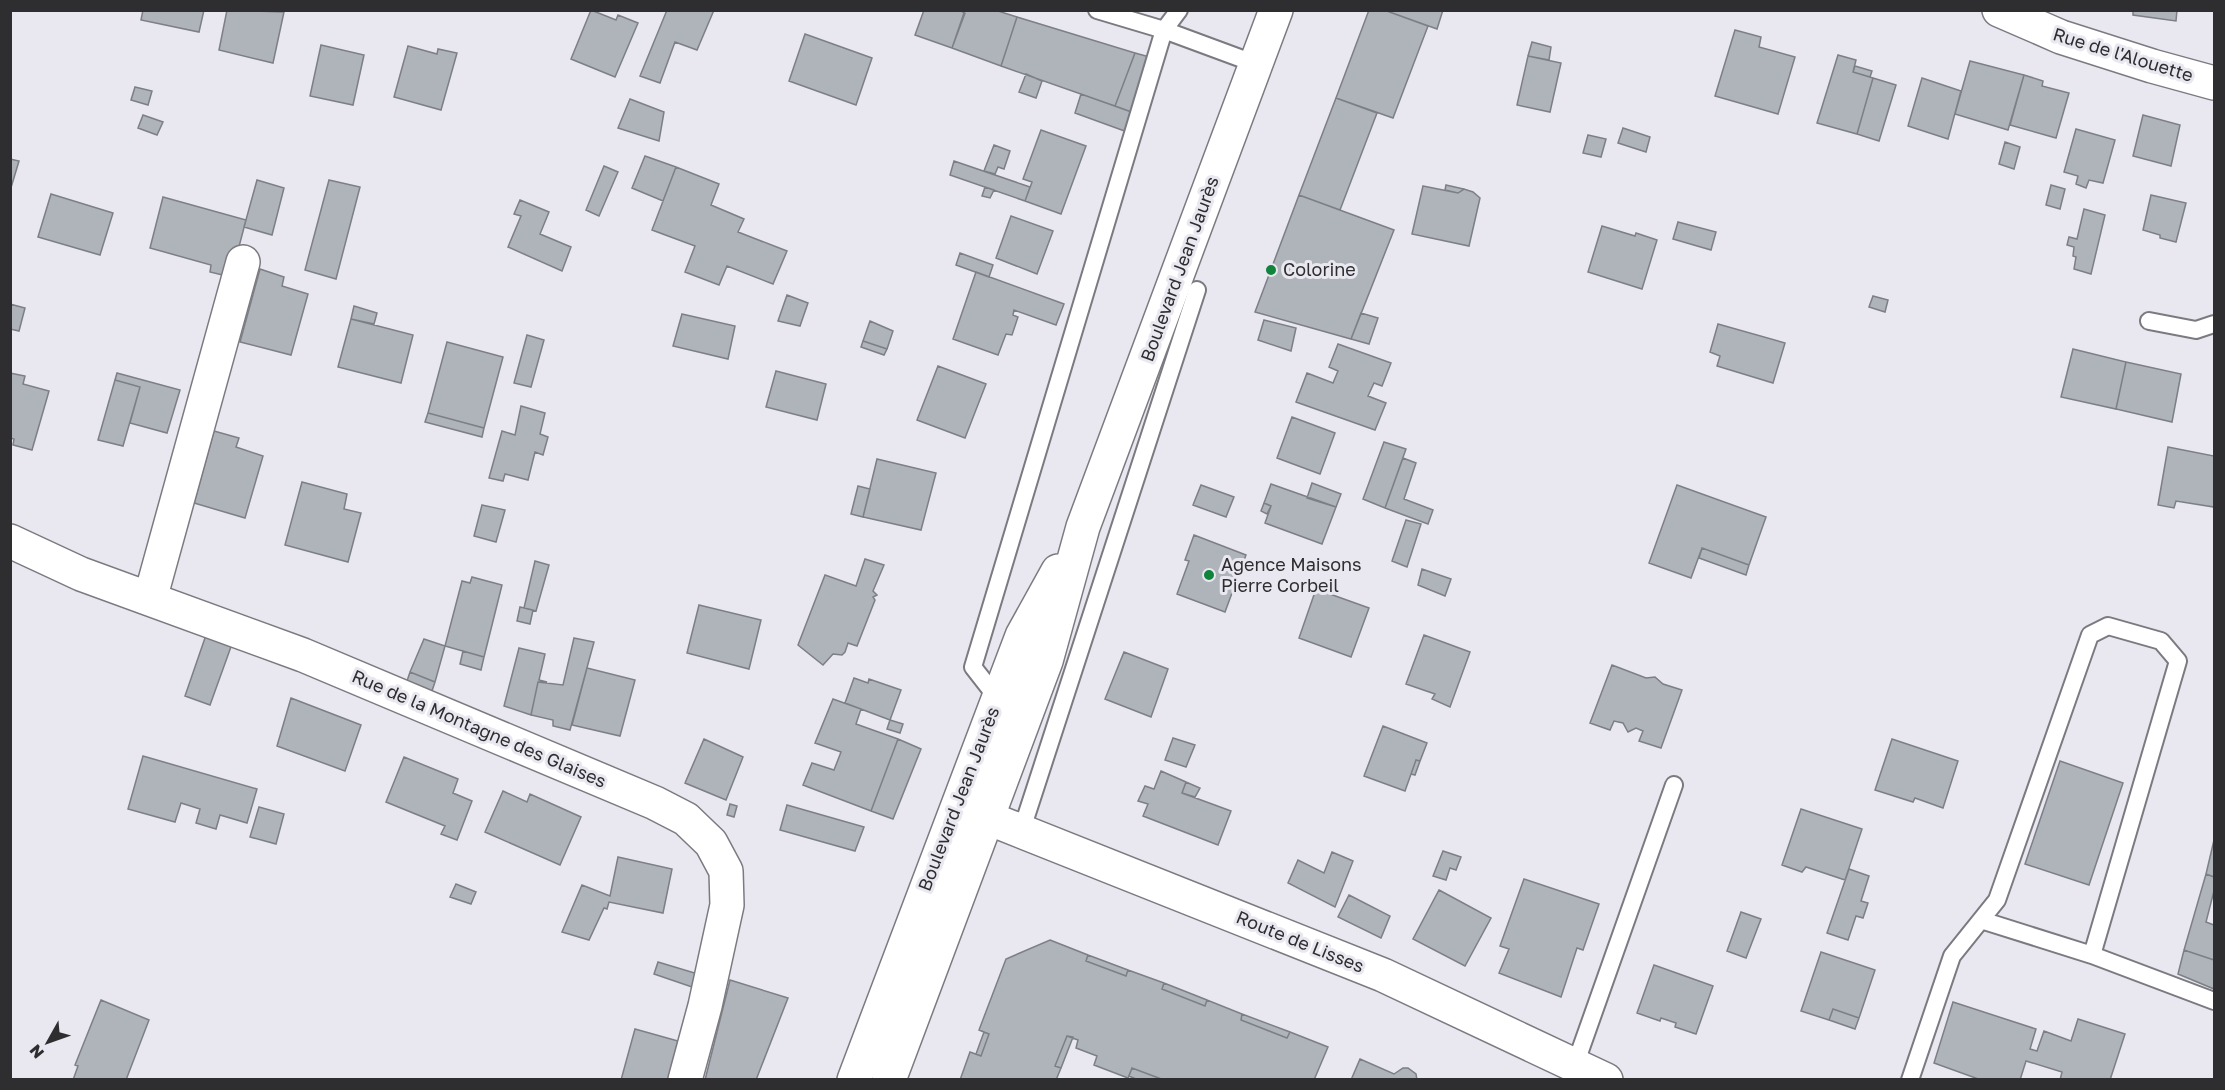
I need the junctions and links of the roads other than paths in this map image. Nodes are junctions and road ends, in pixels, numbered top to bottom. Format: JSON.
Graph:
{"nodes":[{"id":1,"x":1097,"y":10,"type":"edge"},
{"id":2,"x":1179,"y":10,"type":"edge"},
{"id":3,"x":1276,"y":10,"type":"edge"},
{"id":4,"x":1999,"y":10,"type":"edge"},
{"id":5,"x":1164,"y":30,"type":"junction"},
{"id":6,"x":1256,"y":64,"type":"junction"},
{"id":7,"x":2214,"y":82,"type":"edge"},
{"id":8,"x":243,"y":262,"type":"dead end"},
{"id":9,"x":1197,"y":290,"type":"dead end"},
{"id":10,"x":2149,"y":321,"type":"dead end"},
{"id":11,"x":2214,"y":324,"type":"edge"},
{"id":12,"x":1083,"y":527,"type":"junction"},
{"id":13,"x":10,"y":541,"type":"edge"},
{"id":14,"x":150,"y":599,"type":"junction"},
{"id":15,"x":998,"y":699,"type":"junction"},
{"id":16,"x":1674,"y":785,"type":"dead end"},
{"id":17,"x":988,"y":818,"type":"junction"},
{"id":18,"x":1020,"y":832,"type":"junction"},
{"id":19,"x":1981,"y":920,"type":"junction"},
{"id":20,"x":2092,"y":955,"type":"junction"},
{"id":21,"x":2214,"y":1001,"type":"edge"},
{"id":22,"x":1575,"y":1065,"type":"junction"},
{"id":23,"x":685,"y":1080,"type":"edge"},
{"id":24,"x":854,"y":1080,"type":"edge"},
{"id":25,"x":889,"y":1080,"type":"edge"},
{"id":26,"x":1606,"y":1080,"type":"edge"},
{"id":27,"x":1910,"y":1080,"type":"edge"}],
"edges":[{"from":1,"to":5,"type":"lane"},
{"from":2,"to":5,"type":"lane"},
{"from":3,"to":6,"type":"street","name":"Boulevard Jean Jaurès"},
{"from":4,"to":7,"type":"street","name":"Rue de l'Alouette"},
{"from":5,"to":6,"type":"lane"},
{"from":5,"to":15,"type":"lane"},
{"from":6,"to":12,"type":"street","name":"Boulevard Jean Jaurès"},
{"from":8,"to":14,"type":"street"},
{"from":9,"to":18,"type":"lane"},
{"from":10,"to":11,"type":"lane"},
{"from":12,"to":15,"type":"street","name":"Boulevard Jean Jaurès"},
{"from":12,"to":17,"type":"street","name":"Boulevard Jean Jaurès"},
{"from":13,"to":14,"type":"street","name":"Rue de la Montagne des Glaises"},
{"from":14,"to":23,"type":"street","name":"Rue de la Montagne des Glaises"},
{"from":15,"to":24,"type":"street","name":"Boulevard Jean Jaurès"},
{"from":16,"to":22,"type":"lane"},
{"from":17,"to":18,"type":"street","name":"Route de Lisses"},
{"from":17,"to":25,"type":"street","name":"Boulevard Jean Jaurès"},
{"from":18,"to":22,"type":"street","name":"Route de Lisses"},
{"from":19,"to":20,"type":"lane"},
{"from":19,"to":20,"type":"lane"},
{"from":19,"to":27,"type":"lane"},
{"from":20,"to":21,"type":"lane"},
{"from":22,"to":26,"type":"street","name":"Route de Lisses"}]}
